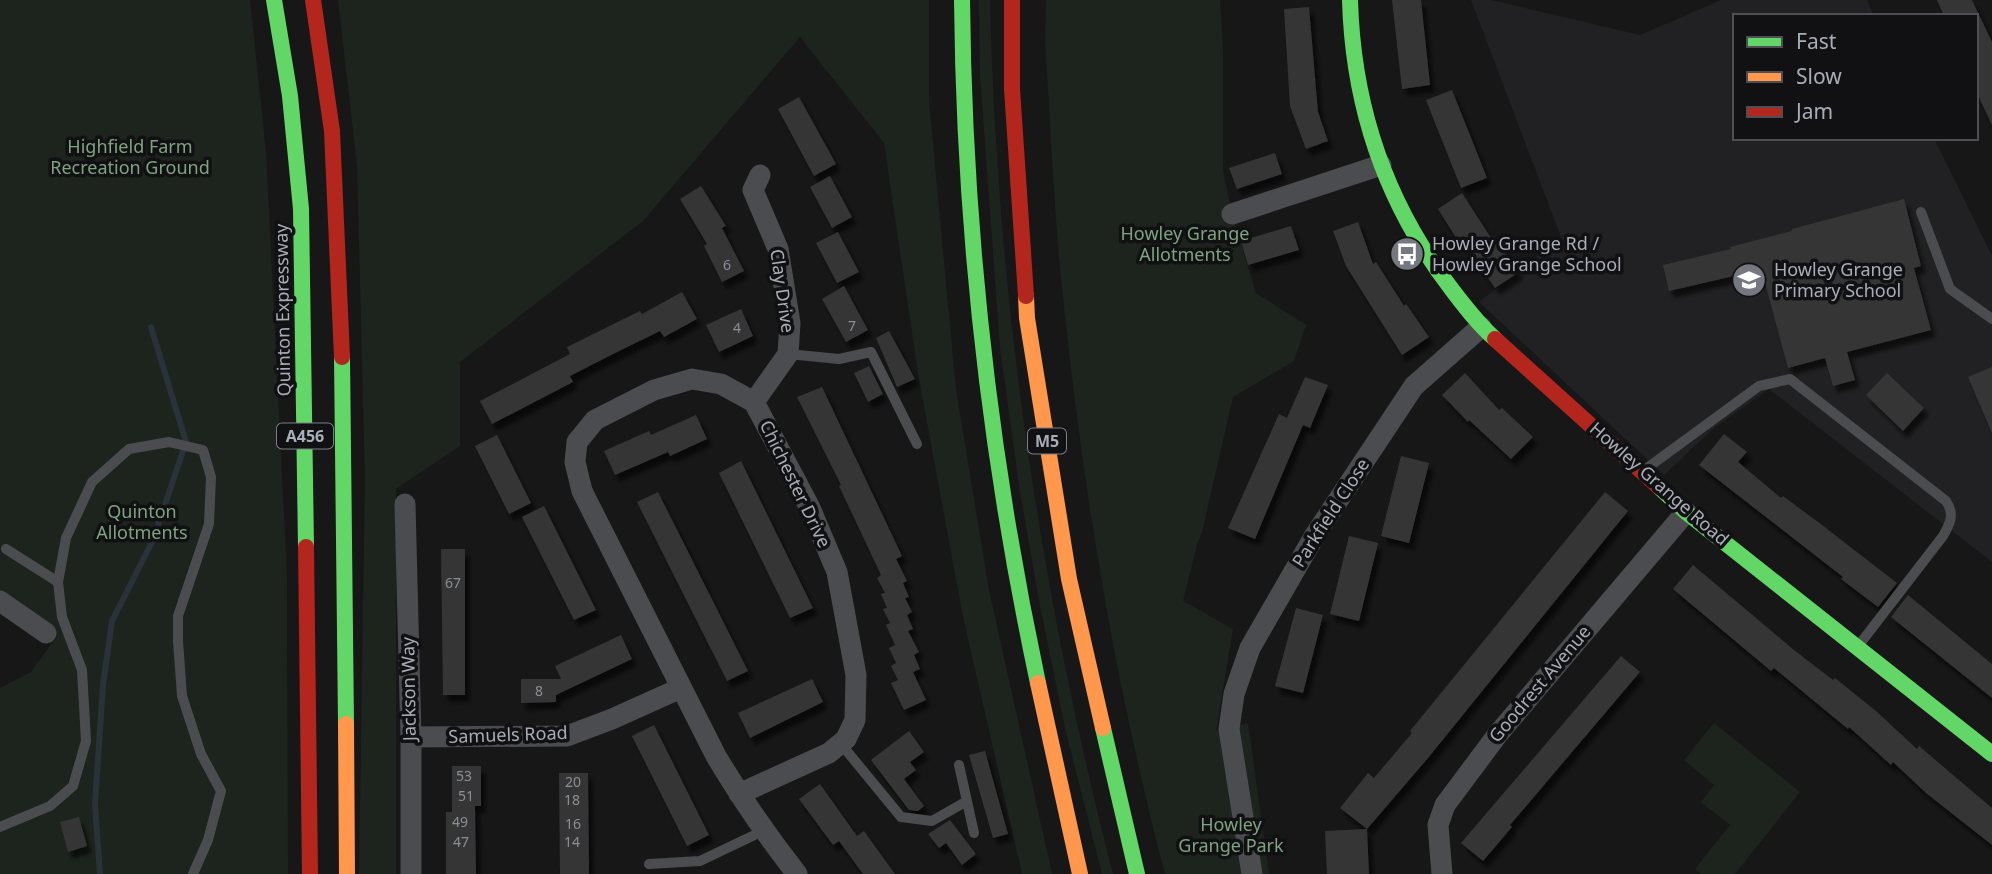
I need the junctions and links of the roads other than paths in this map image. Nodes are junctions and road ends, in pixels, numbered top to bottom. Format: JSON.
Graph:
{"nodes":[{"id":1,"x":274,"y":0,"type":"edge"},
{"id":2,"x":313,"y":0,"type":"edge"},
{"id":3,"x":962,"y":0,"type":"edge"},
{"id":4,"x":1012,"y":0,"type":"edge"},
{"id":5,"x":1350,"y":0,"type":"edge"},
{"id":6,"x":1381,"y":165,"type":"junction"},
{"id":7,"x":760,"y":176,"type":"dead end"},
{"id":8,"x":1921,"y":212,"type":"dead end"},
{"id":9,"x":1232,"y":214,"type":"dead end"},
{"id":10,"x":1992,"y":319,"type":"edge"},
{"id":11,"x":1481,"y":327,"type":"junction"},
{"id":12,"x":788,"y":354,"type":"junction"},
{"id":13,"x":754,"y":402,"type":"junction"},
{"id":14,"x":917,"y":444,"type":"dead end"},
{"id":15,"x":1643,"y":471,"type":"junction"},
{"id":16,"x":405,"y":505,"type":"dead end"},
{"id":17,"x":1686,"y":512,"type":"junction"},
{"id":18,"x":6,"y":549,"type":"dead end"},
{"id":19,"x":58,"y":582,"type":"junction"},
{"id":20,"x":0,"y":601,"type":"edge"},
{"id":21,"x":62,"y":617,"type":"junction"},
{"id":22,"x":46,"y":633,"type":"joint"},
{"id":23,"x":1857,"y":648,"type":"junction"},
{"id":24,"x":681,"y":688,"type":"junction"},
{"id":25,"x":411,"y":737,"type":"junction"},
{"id":26,"x":841,"y":744,"type":"junction"},
{"id":27,"x":1992,"y":754,"type":"edge"},
{"id":28,"x":959,"y":765,"type":"dead end"},
{"id":29,"x":738,"y":794,"type":"junction"},
{"id":30,"x":967,"y":801,"type":"junction"},
{"id":31,"x":0,"y":827,"type":"edge"},
{"id":32,"x":763,"y":831,"type":"junction"},
{"id":33,"x":974,"y":833,"type":"dead end"},
{"id":34,"x":649,"y":863,"type":"dead end"},
{"id":35,"x":193,"y":874,"type":"edge"},
{"id":36,"x":310,"y":874,"type":"edge"},
{"id":37,"x":347,"y":874,"type":"edge"},
{"id":38,"x":411,"y":874,"type":"edge"},
{"id":39,"x":797,"y":874,"type":"edge"},
{"id":40,"x":1080,"y":874,"type":"edge"},
{"id":41,"x":1136,"y":874,"type":"edge"},
{"id":42,"x":1252,"y":874,"type":"edge"},
{"id":43,"x":1442,"y":874,"type":"edge"}],
"edges":[{"from":1,"to":36,"type":"main road","name":"Quinton Expressway","number":"A456"},
{"from":2,"to":37,"type":"main road","number":"A456"},
{"from":3,"to":40,"type":"main road"},
{"from":4,"to":41,"type":"main road","number":"M5"},
{"from":5,"to":6,"type":"main road","name":"Howley Grange Road"},
{"from":6,"to":9,"type":"street"},
{"from":6,"to":11,"type":"main road","name":"Howley Grange Road"},
{"from":7,"to":12,"type":"street","name":"Clay Drive"},
{"from":8,"to":10,"type":"lane"},
{"from":11,"to":15,"type":"main road","name":"Howley Grange Road"},
{"from":11,"to":42,"type":"street","name":"Parkfield Close"},
{"from":12,"to":13,"type":"street","name":"Clay Drive"},
{"from":12,"to":14,"type":"lane"},
{"from":13,"to":24,"type":"street","name":"Chichester Drive"},
{"from":13,"to":26,"type":"street","name":"Chichester Drive"},
{"from":15,"to":17,"type":"main road","name":"Howley Grange Road"},
{"from":15,"to":23,"type":"lane"},
{"from":16,"to":25,"type":"street","name":"Jackson Way"},
{"from":17,"to":23,"type":"main road","name":"Howley Grange Road"},
{"from":17,"to":43,"type":"street","name":"Goodrest Avenue"},
{"from":18,"to":19,"type":"lane"},
{"from":19,"to":21,"type":"lane"},
{"from":19,"to":35,"type":"lane"},
{"from":20,"to":22,"type":"street"},
{"from":21,"to":22,"type":"lane"},
{"from":21,"to":31,"type":"lane"},
{"from":23,"to":27,"type":"main road","name":"Howley Grange Road"},
{"from":24,"to":25,"type":"street","name":"Samuels Road"},
{"from":24,"to":29,"type":"street","name":"Chichester Drive"},
{"from":25,"to":38,"type":"street","name":"Jackson Way"},
{"from":26,"to":29,"type":"street"},
{"from":26,"to":30,"type":"lane"},
{"from":28,"to":30,"type":"lane"},
{"from":29,"to":32,"type":"street","name":"Chichester Drive"},
{"from":30,"to":33,"type":"lane"},
{"from":32,"to":34,"type":"lane"},
{"from":32,"to":39,"type":"street","name":"Chichester Drive"}]}
